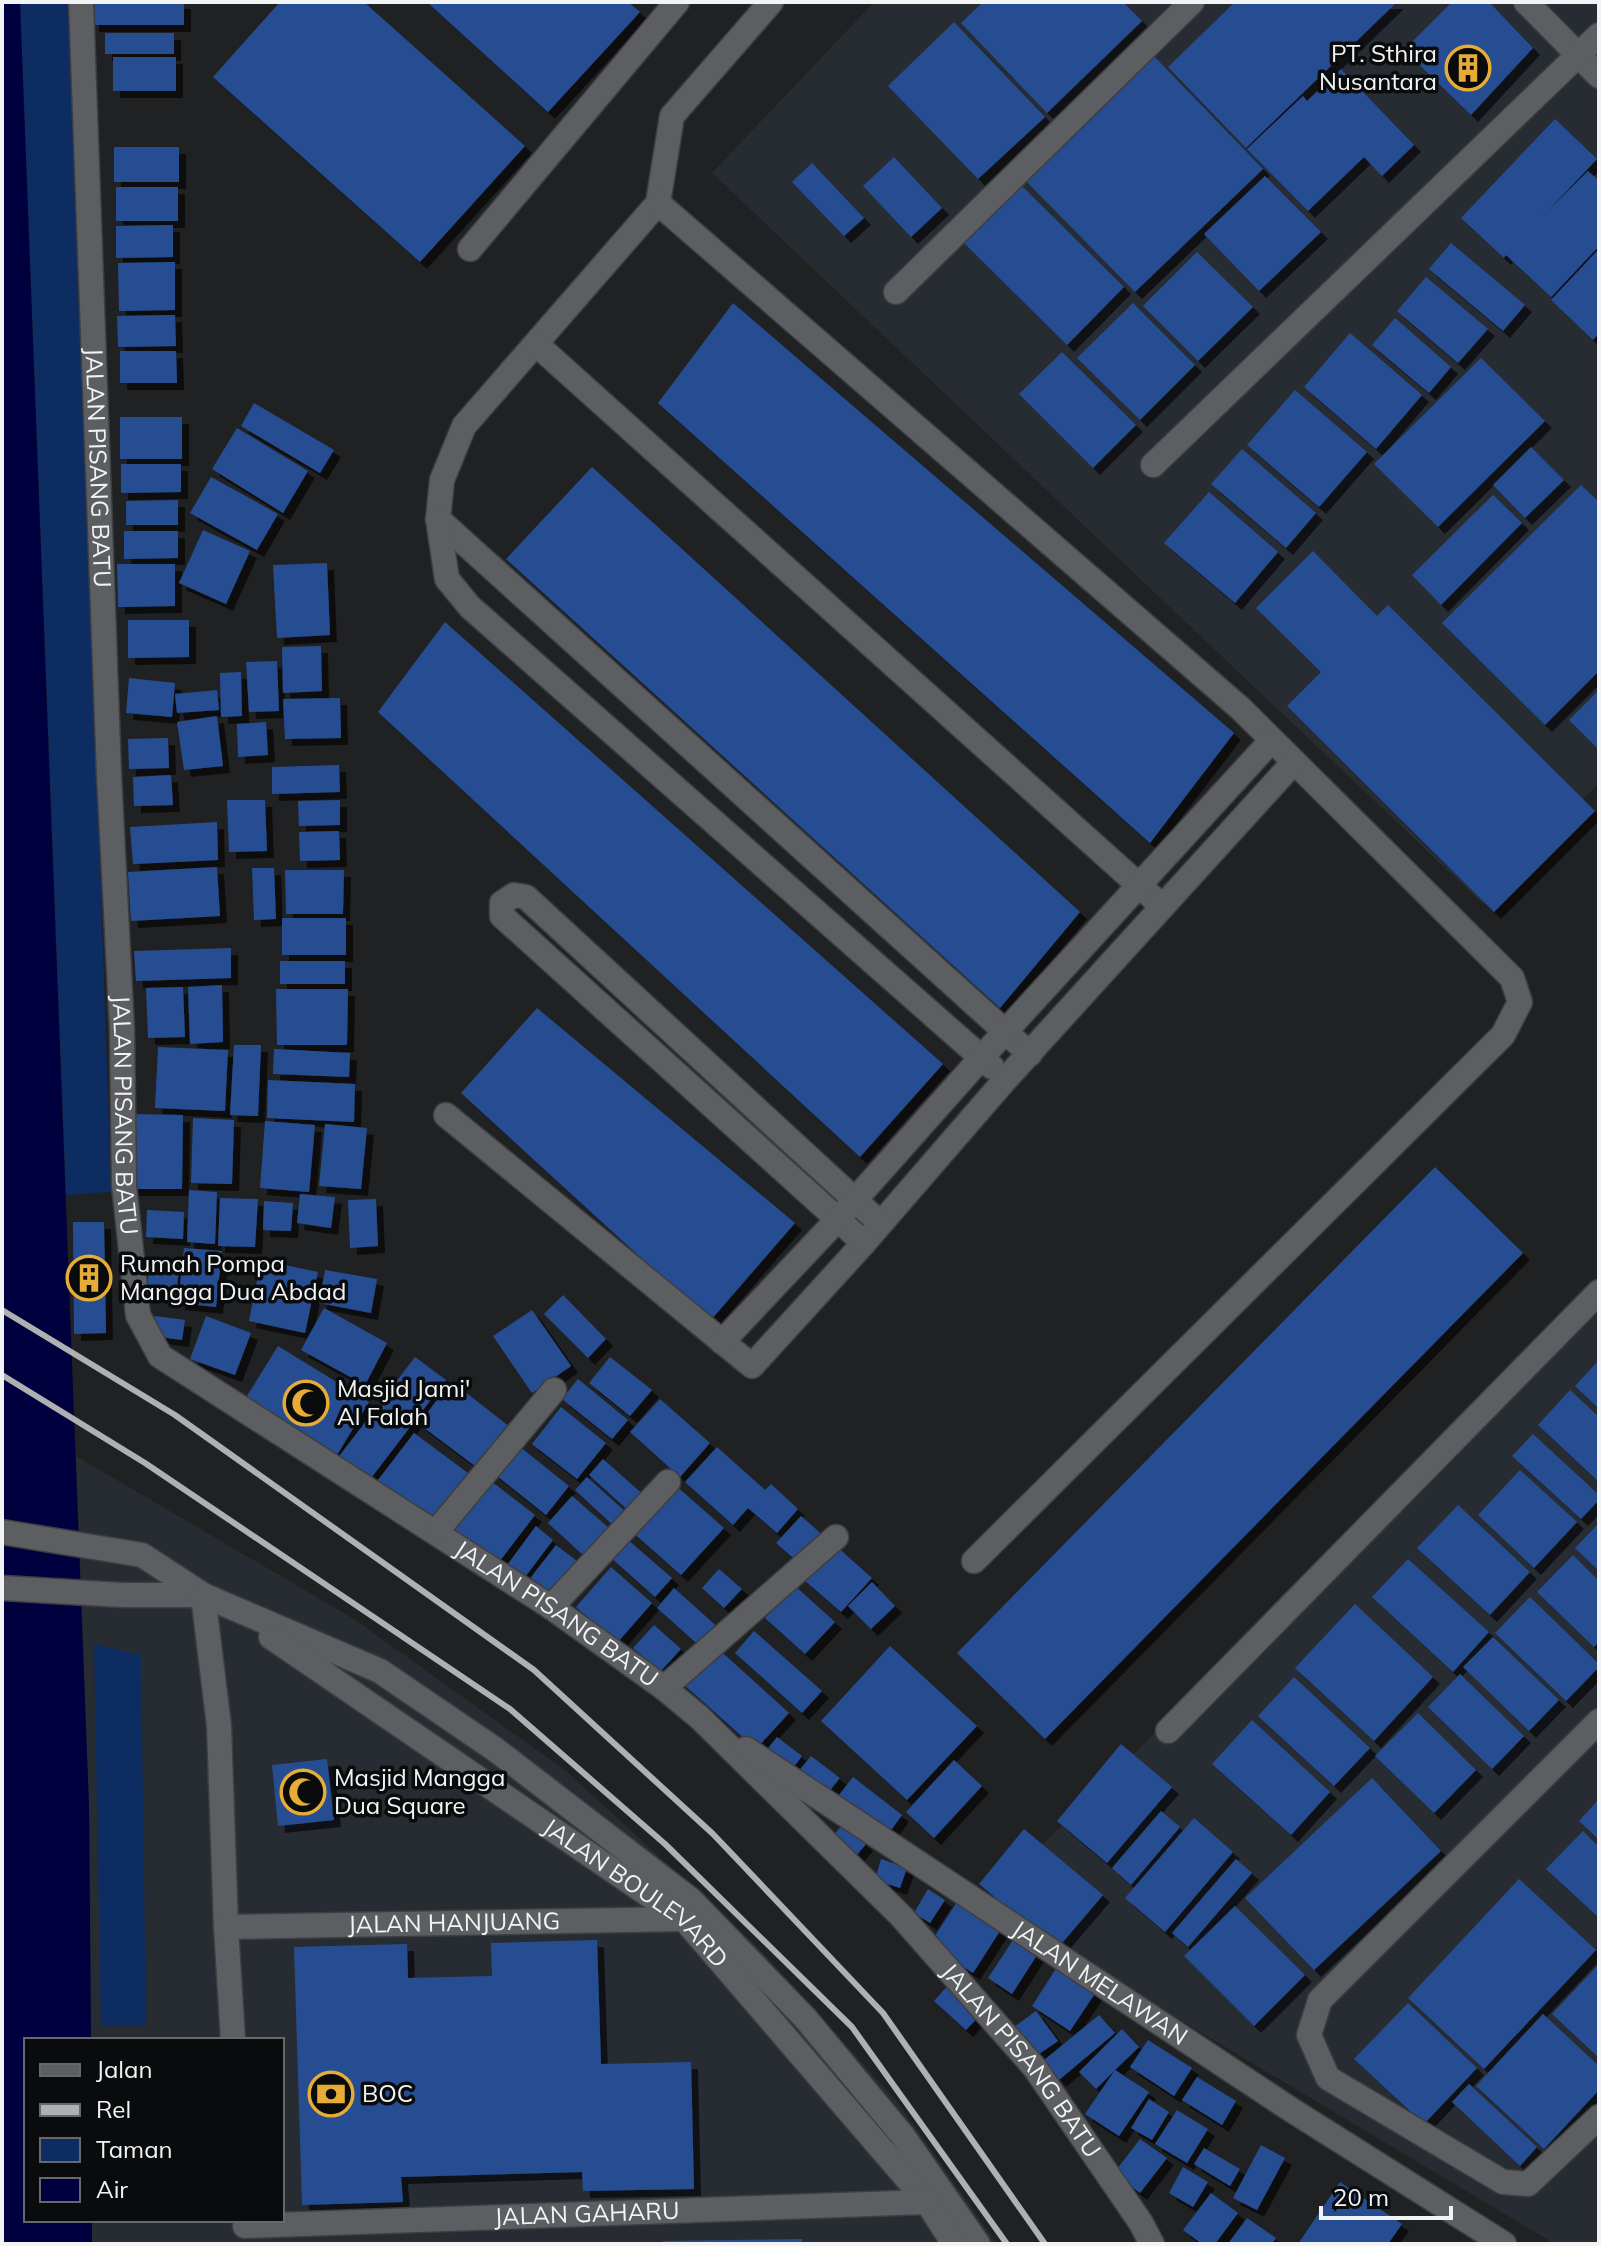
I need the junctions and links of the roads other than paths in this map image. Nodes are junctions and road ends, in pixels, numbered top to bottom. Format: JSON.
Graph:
{"nodes":[{"id":1,"x":81,"y":2,"type":"edge"},
{"id":2,"x":677,"y":2,"type":"edge"},
{"id":3,"x":1192,"y":2,"type":"edge"},
{"id":4,"x":1526,"y":2,"type":"edge"},
{"id":5,"x":767,"y":3,"type":"edge"},
{"id":6,"x":1599,"y":35,"type":"edge"},
{"id":7,"x":1579,"y":55,"type":"junction"},
{"id":8,"x":1599,"y":76,"type":"edge"},
{"id":9,"x":658,"y":203,"type":"junction"},
{"id":10,"x":470,"y":249,"type":"dead end"},
{"id":11,"x":896,"y":292,"type":"dead end"},
{"id":12,"x":536,"y":344,"type":"junction"},
{"id":13,"x":1153,"y":465,"type":"dead end"},
{"id":14,"x":438,"y":519,"type":"junction"},
{"id":15,"x":1271,"y":741,"type":"junction"},
{"id":16,"x":1294,"y":762,"type":"junction"},
{"id":17,"x":1140,"y":886,"type":"junction"},
{"id":18,"x":1162,"y":906,"type":"junction"},
{"id":19,"x":1004,"y":1034,"type":"junction"},
{"id":20,"x":1030,"y":1054,"type":"junction"},
{"id":21,"x":982,"y":1057,"type":"junction"},
{"id":22,"x":1005,"y":1080,"type":"junction"},
{"id":23,"x":446,"y":1115,"type":"dead end"},
{"id":24,"x":854,"y":1200,"type":"junction"},
{"id":25,"x":838,"y":1219,"type":"junction"},
{"id":26,"x":880,"y":1223,"type":"junction"},
{"id":27,"x":864,"y":1243,"type":"junction"},
{"id":28,"x":1599,"y":1292,"type":"edge"},
{"id":29,"x":722,"y":1342,"type":"junction"},
{"id":30,"x":554,"y":1390,"type":"dead end"},
{"id":31,"x":668,"y":1482,"type":"dead end"},
{"id":32,"x":2,"y":1532,"type":"edge"},
{"id":33,"x":436,"y":1532,"type":"junction"},
{"id":34,"x":836,"y":1537,"type":"dead end"},
{"id":35,"x":974,"y":1561,"type":"dead end"},
{"id":36,"x":2,"y":1588,"type":"edge"},
{"id":37,"x":203,"y":1595,"type":"junction"},
{"id":38,"x":551,"y":1607,"type":"junction"},
{"id":39,"x":664,"y":1688,"type":"junction"},
{"id":40,"x":699,"y":1717,"type":"junction"},
{"id":41,"x":1599,"y":1721,"type":"edge"},
{"id":42,"x":1168,"y":1731,"type":"dead end"},
{"id":43,"x":684,"y":1919,"type":"junction"},
{"id":44,"x":226,"y":1927,"type":"junction"},
{"id":45,"x":233,"y":2038,"type":"edge"},
{"id":46,"x":1599,"y":2117,"type":"edge"},
{"id":47,"x":927,"y":2202,"type":"junction"},
{"id":48,"x":245,"y":2230,"type":"edge"},
{"id":49,"x":954,"y":2244,"type":"edge"},
{"id":50,"x":978,"y":2244,"type":"edge"},
{"id":51,"x":1152,"y":2244,"type":"edge"},
{"id":52,"x":1504,"y":2244,"type":"edge"}],
"edges":[{"from":1,"to":33,"type":"street","name":"JALAN PISANG BATU"},
{"from":2,"to":10,"type":"street"},
{"from":3,"to":11,"type":"street"},
{"from":4,"to":7,"type":"street"},
{"from":5,"to":9,"type":"street"},
{"from":6,"to":7,"type":"street"},
{"from":7,"to":8,"type":"street"},
{"from":7,"to":13,"type":"street"},
{"from":9,"to":12,"type":"street"},
{"from":9,"to":15,"type":"street"},
{"from":12,"to":14,"type":"street"},
{"from":12,"to":17,"type":"street"},
{"from":14,"to":19,"type":"street"},
{"from":14,"to":21,"type":"street"},
{"from":15,"to":16,"type":"street"},
{"from":15,"to":17,"type":"street"},
{"from":16,"to":18,"type":"street"},
{"from":16,"to":35,"type":"street"},
{"from":17,"to":18,"type":"street"},
{"from":17,"to":19,"type":"street"},
{"from":18,"to":20,"type":"street"},
{"from":19,"to":20,"type":"street"},
{"from":19,"to":21,"type":"street"},
{"from":20,"to":22,"type":"street"},
{"from":21,"to":22,"type":"street"},
{"from":21,"to":24,"type":"street"},
{"from":22,"to":26,"type":"street"},
{"from":23,"to":29,"type":"street"},
{"from":24,"to":25,"type":"street"},
{"from":24,"to":25,"type":"street"},
{"from":24,"to":26,"type":"street"},
{"from":25,"to":27,"type":"street"},
{"from":25,"to":29,"type":"street"},
{"from":26,"to":27,"type":"street"},
{"from":27,"to":29,"type":"street"},
{"from":28,"to":42,"type":"street"},
{"from":30,"to":33,"type":"street"},
{"from":31,"to":38,"type":"street"},
{"from":32,"to":37,"type":"street","name":"JALAN BOULEVARD"},
{"from":33,"to":38,"type":"street","name":"JALAN PISANG BATU"},
{"from":34,"to":39,"type":"street"},
{"from":36,"to":37,"type":"street"},
{"from":37,"to":43,"type":"street","name":"JALAN BOULEVARD"},
{"from":37,"to":44,"type":"street"},
{"from":37,"to":50,"type":"street"},
{"from":38,"to":39,"type":"street","name":"JALAN PISANG BATU"},
{"from":39,"to":40,"type":"street","name":"JALAN PISANG BATU"},
{"from":40,"to":51,"type":"street","name":"JALAN PISANG BATU"},
{"from":40,"to":52,"type":"street","name":"JALAN MELAWAN"},
{"from":41,"to":46,"type":"street"},
{"from":43,"to":44,"type":"street","name":"JALAN HANJUANG"},
{"from":43,"to":47,"type":"street","name":"JALAN BOULEVARD"},
{"from":44,"to":45,"type":"street"},
{"from":47,"to":48,"type":"street","name":"JALAN GAHARU"},
{"from":47,"to":49,"type":"street","name":"JALAN BOULEVARD"}]}
